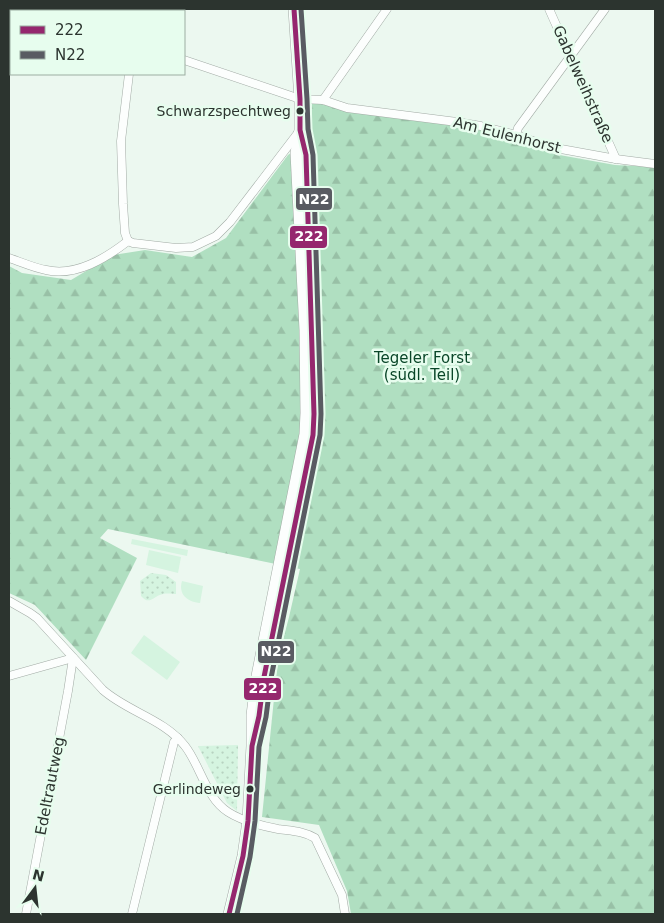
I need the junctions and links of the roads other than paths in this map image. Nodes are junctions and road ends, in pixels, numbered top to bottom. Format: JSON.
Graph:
{"nodes":[{"id":1,"x":294,"y":9,"type":"edge"},
{"id":2,"x":387,"y":9,"type":"edge"},
{"id":3,"x":549,"y":9,"type":"edge"},
{"id":4,"x":604,"y":9,"type":"edge"},
{"id":5,"x":570,"y":57,"type":"junction"},
{"id":6,"x":185,"y":60,"type":"edge"},
{"id":7,"x":129,"y":75,"type":"edge"},
{"id":8,"x":300,"y":99,"type":"junction"},
{"id":9,"x":323,"y":100,"type":"junction"},
{"id":10,"x":300,"y":130,"type":"junction"},
{"id":11,"x":516,"y":135,"type":"junction"},
{"id":12,"x":616,"y":159,"type":"junction"},
{"id":13,"x":655,"y":164,"type":"edge"},
{"id":14,"x":128,"y":240,"type":"junction"},
{"id":15,"x":9,"y":258,"type":"edge"},
{"id":16,"x":9,"y":601,"type":"edge"},
{"id":17,"x":73,"y":658,"type":"junction"},
{"id":18,"x":9,"y":676,"type":"edge"},
{"id":19,"x":178,"y":738,"type":"junction"},
{"id":20,"x":248,"y":821,"type":"junction"},
{"id":21,"x":26,"y":914,"type":"edge"},
{"id":22,"x":132,"y":914,"type":"edge"},
{"id":23,"x":229,"y":914,"type":"edge"},
{"id":24,"x":345,"y":914,"type":"edge"}],
"edges":[{"from":1,"to":8,"type":"street"},
{"from":2,"to":9,"type":"street"},
{"from":3,"to":5,"type":"street","name":"Gabelweihstraße"},
{"from":4,"to":5,"type":"street"},
{"from":5,"to":11,"type":"street"},
{"from":5,"to":12,"type":"street","name":"Gabelweihstraße"},
{"from":6,"to":8,"type":"street"},
{"from":7,"to":14,"type":"street"},
{"from":8,"to":9,"type":"street","name":"Am Eulenhorst"},
{"from":8,"to":10,"type":"street"},
{"from":9,"to":11,"type":"street","name":"Am Eulenhorst"},
{"from":10,"to":14,"type":"street"},
{"from":10,"to":20,"type":"street"},
{"from":11,"to":12,"type":"street","name":"Am Eulenhorst"},
{"from":12,"to":13,"type":"street","name":"Am Eulenhorst"},
{"from":14,"to":15,"type":"street"},
{"from":16,"to":17,"type":"street"},
{"from":17,"to":18,"type":"street"},
{"from":17,"to":19,"type":"street"},
{"from":17,"to":21,"type":"street","name":"Edeltrautweg"},
{"from":19,"to":20,"type":"street"},
{"from":19,"to":22,"type":"street"},
{"from":20,"to":23,"type":"street"},
{"from":20,"to":24,"type":"street"}]}
